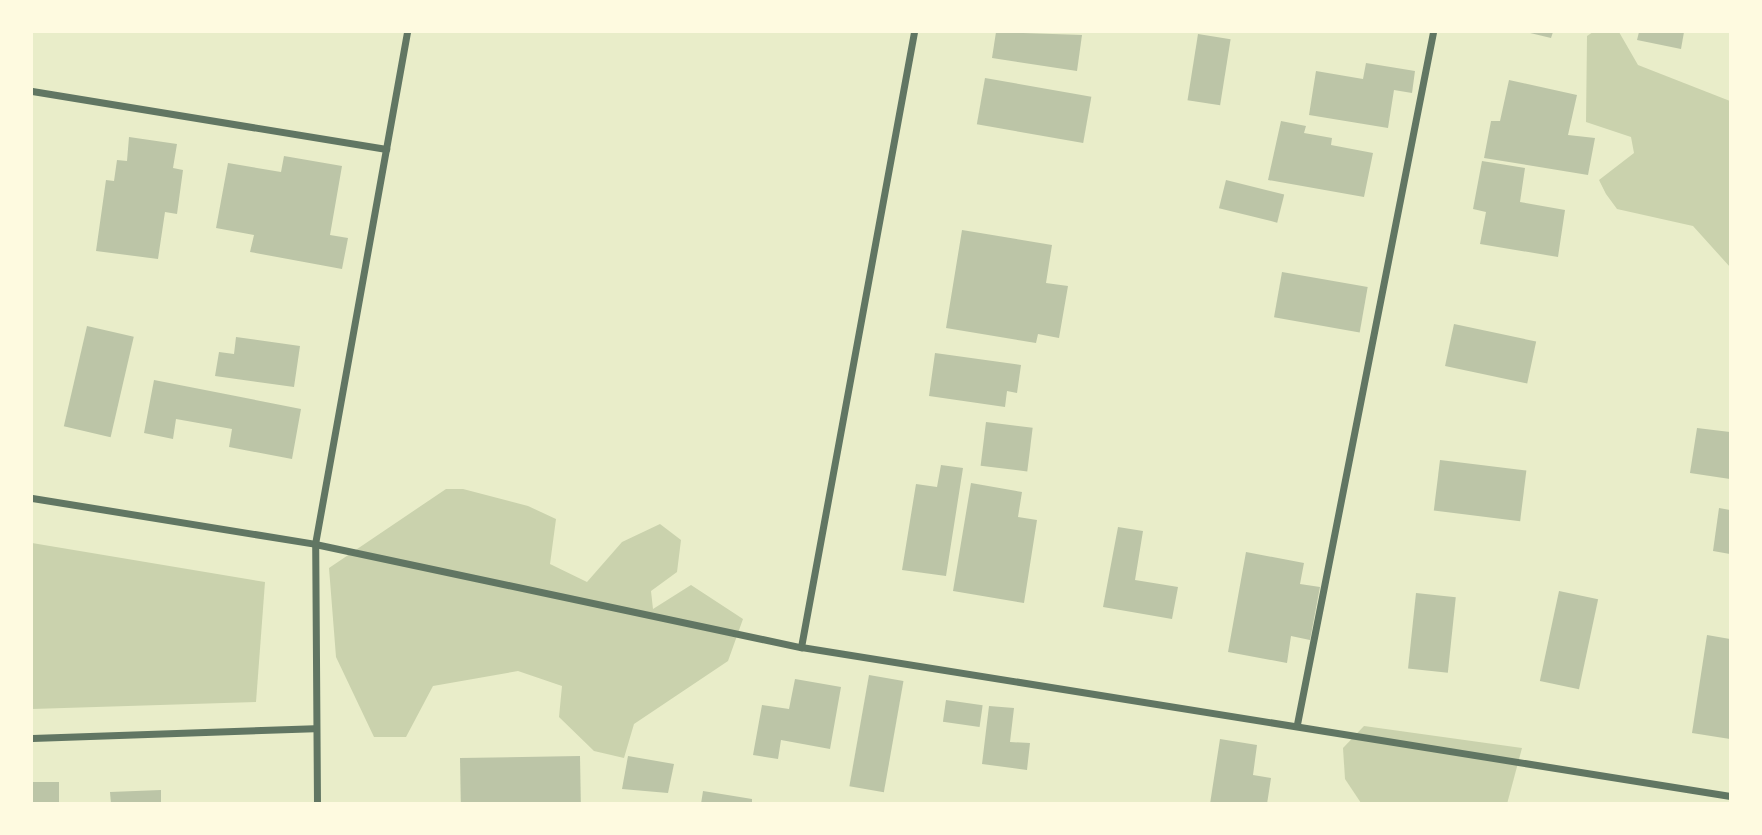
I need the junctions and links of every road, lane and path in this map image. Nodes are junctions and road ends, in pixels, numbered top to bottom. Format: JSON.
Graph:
{"nodes":[{"id":1,"x":407,"y":32,"type":"edge"},
{"id":2,"x":914,"y":32,"type":"edge"},
{"id":3,"x":1433,"y":32,"type":"edge"},
{"id":4,"x":32,"y":91,"type":"edge"},
{"id":5,"x":386,"y":149,"type":"junction"},
{"id":6,"x":32,"y":498,"type":"edge"},
{"id":7,"x":315,"y":544,"type":"junction"},
{"id":8,"x":801,"y":647,"type":"junction"},
{"id":9,"x":1297,"y":724,"type":"junction"},
{"id":10,"x":314,"y":727,"type":"junction"},
{"id":11,"x":32,"y":738,"type":"edge"},
{"id":12,"x":1731,"y":796,"type":"edge"},
{"id":13,"x":317,"y":803,"type":"edge"}],
"edges":[{"from":1,"to":5,"type":"street"},
{"from":2,"to":8,"type":"street"},
{"from":3,"to":9,"type":"street"},
{"from":4,"to":5,"type":"street"},
{"from":5,"to":7,"type":"street"},
{"from":6,"to":7,"type":"street"},
{"from":7,"to":8,"type":"street"},
{"from":7,"to":10,"type":"street"},
{"from":8,"to":9,"type":"street"},
{"from":9,"to":12,"type":"street"},
{"from":10,"to":11,"type":"street"},
{"from":10,"to":13,"type":"street"}]}
